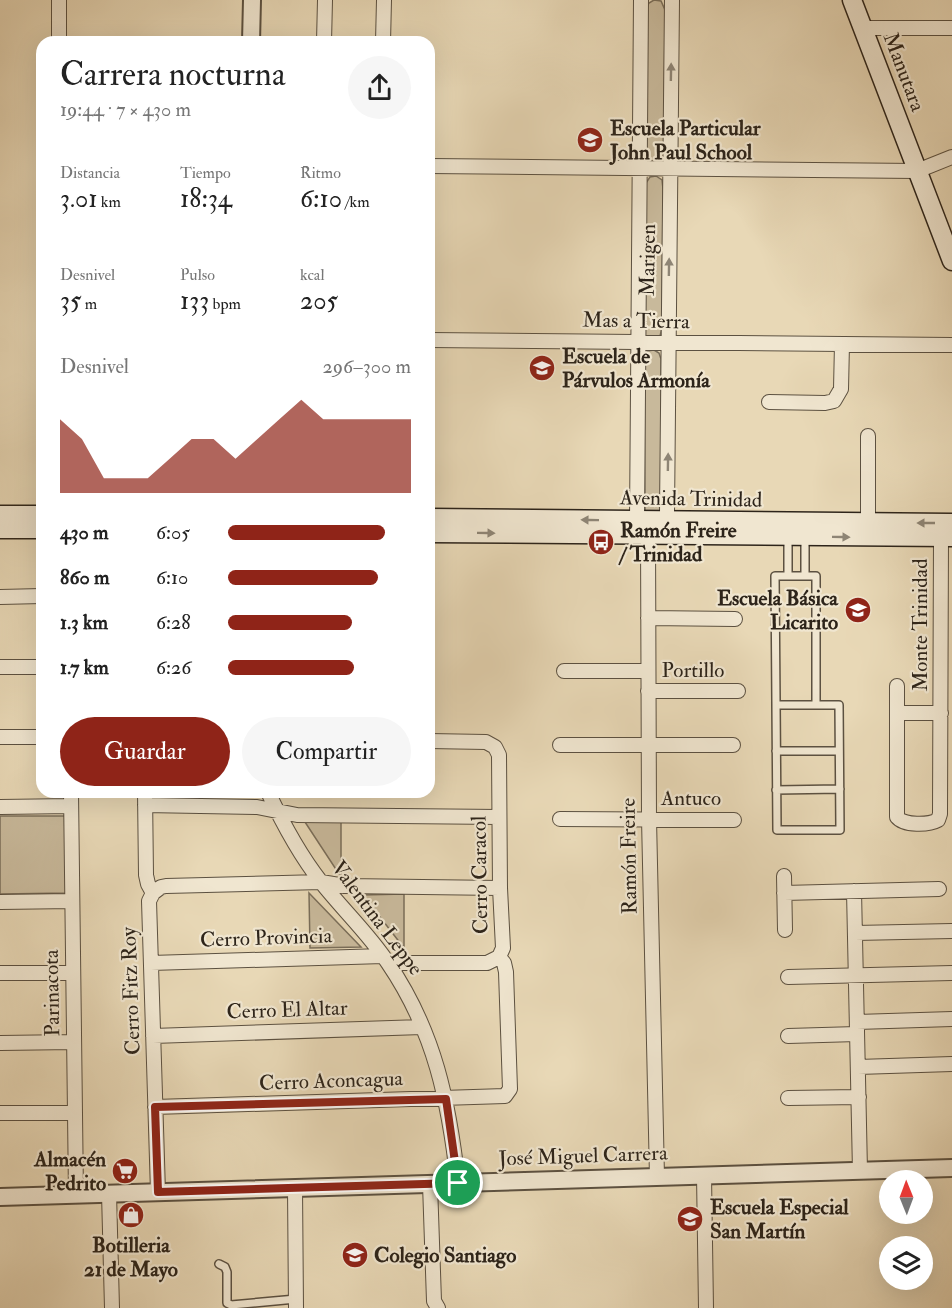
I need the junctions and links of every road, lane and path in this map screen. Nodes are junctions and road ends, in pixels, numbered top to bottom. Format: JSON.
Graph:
{"nodes":[{"id":1,"x":59,"y":0,"type":"edge"},
{"id":2,"x":252,"y":0,"type":"edge"},
{"id":3,"x":325,"y":0,"type":"edge"},
{"id":4,"x":384,"y":0,"type":"edge"},
{"id":5,"x":641,"y":0,"type":"edge"},
{"id":6,"x":672,"y":0,"type":"edge"},
{"id":7,"x":852,"y":0,"type":"edge"},
{"id":8,"x":863,"y":28,"type":"junction"},
{"id":9,"x":952,"y":28,"type":"edge"},
{"id":10,"x":59,"y":36,"type":"edge"},
{"id":11,"x":251,"y":36,"type":"edge"},
{"id":12,"x":324,"y":36,"type":"edge"},
{"id":13,"x":383,"y":36,"type":"edge"},
{"id":14,"x":952,"y":157,"type":"edge"},
{"id":15,"x":435,"y":166,"type":"edge"},
{"id":16,"x":640,"y":168,"type":"junction"},
{"id":17,"x":670,"y":168,"type":"junction"},
{"id":18,"x":917,"y":171,"type":"junction"},
{"id":19,"x":952,"y":261,"type":"edge"},
{"id":20,"x":435,"y":340,"type":"edge"},
{"id":21,"x":638,"y":342,"type":"junction"},
{"id":22,"x":669,"y":342,"type":"junction"},
{"id":23,"x":842,"y":344,"type":"junction"},
{"id":24,"x":952,"y":345,"type":"edge"},
{"id":25,"x":769,"y":402,"type":"dead end"},
{"id":26,"x":868,"y":436,"type":"dead end"},
{"id":27,"x":0,"y":514,"type":"edge"},
{"id":28,"x":36,"y":515,"type":"edge"},
{"id":29,"x":435,"y":518,"type":"edge"},
{"id":30,"x":667,"y":520,"type":"junction"},
{"id":31,"x":868,"y":523,"type":"junction"},
{"id":32,"x":642,"y":527,"type":"junction"},
{"id":33,"x":0,"y":529,"type":"edge"},
{"id":34,"x":36,"y":529,"type":"edge"},
{"id":35,"x":948,"y":532,"type":"edge"},
{"id":36,"x":435,"y":533,"type":"edge"},
{"id":37,"x":796,"y":536,"type":"junction"},
{"id":38,"x":788,"y":576,"type":"junction"},
{"id":39,"x":806,"y":576,"type":"junction"},
{"id":40,"x":36,"y":596,"type":"edge"},
{"id":41,"x":0,"y":597,"type":"edge"},
{"id":42,"x":648,"y":618,"type":"junction"},
{"id":43,"x":735,"y":619,"type":"dead end"},
{"id":44,"x":0,"y":667,"type":"edge"},
{"id":45,"x":36,"y":667,"type":"edge"},
{"id":46,"x":564,"y":671,"type":"dead end"},
{"id":47,"x":648,"y":671,"type":"junction"},
{"id":48,"x":897,"y":686,"type":"dead end"},
{"id":49,"x":648,"y":691,"type":"junction"},
{"id":50,"x":738,"y":691,"type":"dead end"},
{"id":51,"x":776,"y":705,"type":"junction"},
{"id":52,"x":816,"y":705,"type":"junction"},
{"id":53,"x":897,"y":713,"type":"junction"},
{"id":54,"x":941,"y":713,"type":"junction"},
{"id":55,"x":0,"y":737,"type":"edge"},
{"id":56,"x":36,"y":737,"type":"edge"},
{"id":57,"x":435,"y":741,"type":"edge"},
{"id":58,"x":560,"y":745,"type":"dead end"},
{"id":59,"x":733,"y":745,"type":"dead end"},
{"id":60,"x":648,"y":746,"type":"junction"},
{"id":61,"x":776,"y":751,"type":"junction"},
{"id":62,"x":839,"y":751,"type":"junction"},
{"id":63,"x":840,"y":789,"type":"junction"},
{"id":64,"x":776,"y":790,"type":"junction"},
{"id":65,"x":71,"y":798,"type":"edge"},
{"id":66,"x":271,"y":798,"type":"edge"},
{"id":67,"x":146,"y":799,"type":"edge"},
{"id":68,"x":71,"y":806,"type":"junction"},
{"id":69,"x":0,"y":807,"type":"edge"},
{"id":70,"x":277,"y":811,"type":"junction"},
{"id":71,"x":500,"y":817,"type":"junction"},
{"id":72,"x":560,"y":819,"type":"dead end"},
{"id":73,"x":649,"y":819,"type":"junction"},
{"id":74,"x":734,"y":820,"type":"dead end"},
{"id":75,"x":784,"y":876,"type":"dead end"},
{"id":76,"x":321,"y":882,"type":"junction"},
{"id":77,"x":500,"y":888,"type":"junction"},
{"id":78,"x":939,"y":889,"type":"dead end"},
{"id":79,"x":854,"y":891,"type":"junction"},
{"id":80,"x":784,"y":892,"type":"junction"},
{"id":81,"x":153,"y":893,"type":"junction"},
{"id":82,"x":72,"y":901,"type":"junction"},
{"id":83,"x":0,"y":902,"type":"edge"},
{"id":84,"x":785,"y":930,"type":"dead end"},
{"id":85,"x":952,"y":931,"type":"edge"},
{"id":86,"x":855,"y":933,"type":"junction"},
{"id":87,"x":499,"y":957,"type":"junction"},
{"id":88,"x":385,"y":959,"type":"junction"},
{"id":89,"x":151,"y":963,"type":"junction"},
{"id":90,"x":0,"y":973,"type":"edge"},
{"id":91,"x":72,"y":973,"type":"junction"},
{"id":92,"x":952,"y":973,"type":"edge"},
{"id":93,"x":856,"y":975,"type":"junction"},
{"id":94,"x":788,"y":977,"type":"dead end"},
{"id":95,"x":952,"y":1019,"type":"edge"},
{"id":96,"x":422,"y":1027,"type":"junction"},
{"id":97,"x":857,"y":1028,"type":"junction"},
{"id":98,"x":153,"y":1036,"type":"junction"},
{"id":99,"x":788,"y":1036,"type":"dead end"},
{"id":100,"x":74,"y":1042,"type":"junction"},
{"id":101,"x":0,"y":1043,"type":"edge"},
{"id":102,"x":952,"y":1064,"type":"edge"},
{"id":103,"x":858,"y":1067,"type":"junction"},
{"id":104,"x":859,"y":1096,"type":"junction"},
{"id":105,"x":789,"y":1098,"type":"dead end"},
{"id":106,"x":446,"y":1099,"type":"junction"},
{"id":107,"x":155,"y":1107,"type":"junction"},
{"id":108,"x":0,"y":1113,"type":"edge"},
{"id":109,"x":75,"y":1113,"type":"junction"},
{"id":110,"x":952,"y":1168,"type":"edge"},
{"id":111,"x":860,"y":1170,"type":"junction"},
{"id":112,"x":704,"y":1175,"type":"junction"},
{"id":113,"x":657,"y":1177,"type":"junction"},
{"id":114,"x":458,"y":1183,"type":"junction"},
{"id":115,"x":430,"y":1184,"type":"junction"},
{"id":116,"x":295,"y":1188,"type":"junction"},
{"id":117,"x":158,"y":1192,"type":"junction"},
{"id":118,"x":109,"y":1193,"type":"junction"},
{"id":119,"x":76,"y":1194,"type":"junction"},
{"id":120,"x":0,"y":1197,"type":"edge"},
{"id":121,"x":219,"y":1264,"type":"dead end"},
{"id":122,"x":296,"y":1303,"type":"edge"},
{"id":123,"x":112,"y":1308,"type":"edge"},
{"id":124,"x":438,"y":1308,"type":"edge"},
{"id":125,"x":706,"y":1308,"type":"edge"}],
"edges":[{"from":1,"to":10,"type":"street"},
{"from":2,"to":11,"type":"street"},
{"from":3,"to":12,"type":"street"},
{"from":4,"to":13,"type":"street"},
{"from":5,"to":16,"type":"street","name":"Marigen"},
{"from":17,"to":6,"type":"street","name":"Marigen","one_way":true},
{"from":7,"to":8,"type":"main road","name":"Manutara"},
{"from":8,"to":9,"type":"street"},
{"from":8,"to":18,"type":"main road","name":"Manutara"},
{"from":14,"to":18,"type":"street"},
{"from":15,"to":16,"type":"street"},
{"from":16,"to":17,"type":"street"},
{"from":16,"to":21,"type":"street","name":"Marigen"},
{"from":17,"to":18,"type":"street"},
{"from":22,"to":17,"type":"street","name":"Marigen","one_way":true},
{"from":18,"to":19,"type":"main road","name":"Manutara"},
{"from":20,"to":21,"type":"street","name":"Mas a Tierra"},
{"from":21,"to":22,"type":"street","name":"Mas a Tierra"},
{"from":21,"to":32,"type":"street","name":"Marigen"},
{"from":22,"to":23,"type":"street","name":"Mas a Tierra"},
{"from":30,"to":22,"type":"street","name":"Marigen","one_way":true},
{"from":23,"to":24,"type":"street","name":"Mas a Tierra"},
{"from":23,"to":25,"type":"street"},
{"from":26,"to":31,"type":"street"},
{"from":27,"to":28,"type":"main road"},
{"from":32,"to":29,"type":"main road","name":"Avenida Trinidad","one_way":true},
{"from":30,"to":31,"type":"main road","name":"Avenida Trinidad"},
{"from":30,"to":32,"type":"main road","name":"Avenida Trinidad"},
{"from":35,"to":31,"type":"main road","name":"Avenida Trinidad","one_way":true},
{"from":36,"to":32,"type":"main road","name":"Avenida Trinidad","one_way":true},
{"from":32,"to":37,"type":"main road","name":"Avenida Trinidad"},
{"from":32,"to":42,"type":"street","name":"Ramón Freire"},
{"from":33,"to":34,"type":"main road"},
{"from":37,"to":35,"type":"main road","name":"Avenida Trinidad","one_way":true},
{"from":35,"to":54,"type":"street","name":"Monte Trinidad"},
{"from":37,"to":38,"type":"lane"},
{"from":37,"to":39,"type":"lane"},
{"from":38,"to":39,"type":"lane"},
{"from":38,"to":51,"type":"lane"},
{"from":39,"to":52,"type":"lane"},
{"from":40,"to":41,"type":"street"},
{"from":42,"to":43,"type":"street"},
{"from":42,"to":47,"type":"street","name":"Ramón Freire"},
{"from":44,"to":45,"type":"street"},
{"from":46,"to":47,"type":"street"},
{"from":47,"to":49,"type":"street","name":"Ramón Freire"},
{"from":48,"to":53,"type":"street","name":"Monte Trinidad"},
{"from":49,"to":50,"type":"street","name":"Portillo"},
{"from":49,"to":60,"type":"street","name":"Ramón Freire"},
{"from":51,"to":52,"type":"lane"},
{"from":51,"to":61,"type":"lane"},
{"from":52,"to":62,"type":"lane"},
{"from":53,"to":54,"type":"street","name":"Monte Trinidad"},
{"from":53,"to":54,"type":"street","name":"Monte Trinidad"},
{"from":55,"to":56,"type":"street"},
{"from":57,"to":71,"type":"street","name":"Cerro Caracol"},
{"from":58,"to":60,"type":"street"},
{"from":59,"to":60,"type":"street"},
{"from":60,"to":73,"type":"street","name":"Ramón Freire"},
{"from":61,"to":62,"type":"lane"},
{"from":61,"to":64,"type":"lane"},
{"from":62,"to":63,"type":"lane"},
{"from":63,"to":64,"type":"lane"},
{"from":63,"to":64,"type":"lane"},
{"from":65,"to":68,"type":"street","name":"Parinacota"},
{"from":66,"to":70,"type":"street","name":"Valentina Leppe"},
{"from":67,"to":70,"type":"street"},
{"from":67,"to":81,"type":"street","name":"Cerro Fitz Roy"},
{"from":68,"to":69,"type":"street"},
{"from":68,"to":82,"type":"street","name":"Parinacota"},
{"from":70,"to":71,"type":"street"},
{"from":70,"to":76,"type":"street","name":"Valentina Leppe"},
{"from":71,"to":77,"type":"street","name":"Cerro Caracol"},
{"from":72,"to":73,"type":"street","name":"Antuco"},
{"from":73,"to":74,"type":"street","name":"Antuco"},
{"from":73,"to":113,"type":"street","name":"Ramón Freire"},
{"from":75,"to":80,"type":"street"},
{"from":76,"to":77,"type":"street"},
{"from":76,"to":81,"type":"street"},
{"from":76,"to":88,"type":"street","name":"Valentina Leppe"},
{"from":77,"to":87,"type":"street","name":"Cerro Caracol"},
{"from":78,"to":79,"type":"street"},
{"from":79,"to":80,"type":"street"},
{"from":79,"to":86,"type":"street"},
{"from":80,"to":84,"type":"street"},
{"from":81,"to":89,"type":"street","name":"Cerro Fitz Roy"},
{"from":82,"to":83,"type":"street"},
{"from":82,"to":91,"type":"street","name":"Parinacota"},
{"from":85,"to":86,"type":"street"},
{"from":86,"to":93,"type":"street"},
{"from":87,"to":88,"type":"street","name":"Cerro Caracol"},
{"from":87,"to":106,"type":"street","name":"Cerro Aconcagua"},
{"from":88,"to":89,"type":"street","name":"Cerro Provincia"},
{"from":88,"to":96,"type":"street","name":"Valentina Leppe"},
{"from":89,"to":98,"type":"street","name":"Cerro Fitz Roy"},
{"from":90,"to":91,"type":"street"},
{"from":91,"to":100,"type":"street","name":"Parinacota"},
{"from":92,"to":93,"type":"street"},
{"from":93,"to":94,"type":"street"},
{"from":93,"to":97,"type":"street"},
{"from":95,"to":97,"type":"street"},
{"from":96,"to":98,"type":"street","name":"Cerro El Altar"},
{"from":96,"to":106,"type":"street","name":"Valentina Leppe"},
{"from":97,"to":99,"type":"street"},
{"from":97,"to":103,"type":"street"},
{"from":98,"to":107,"type":"street","name":"Cerro Fitz Roy"},
{"from":100,"to":101,"type":"street"},
{"from":100,"to":109,"type":"street","name":"Parinacota"},
{"from":102,"to":103,"type":"street"},
{"from":103,"to":104,"type":"street"},
{"from":104,"to":105,"type":"street"},
{"from":104,"to":111,"type":"street"},
{"from":106,"to":107,"type":"street","name":"Cerro Aconcagua"},
{"from":106,"to":114,"type":"street","name":"Valentina Leppe"},
{"from":107,"to":117,"type":"street","name":"Cerro Fitz Roy"},
{"from":108,"to":109,"type":"street"},
{"from":109,"to":119,"type":"street","name":"Parinacota"},
{"from":110,"to":111,"type":"street","name":"José Miguel Carrera"},
{"from":111,"to":112,"type":"street","name":"José Miguel Carrera"},
{"from":112,"to":113,"type":"street","name":"José Miguel Carrera"},
{"from":112,"to":125,"type":"street"},
{"from":113,"to":114,"type":"street","name":"José Miguel Carrera"},
{"from":114,"to":115,"type":"street","name":"José Miguel Carrera"},
{"from":115,"to":116,"type":"street","name":"José Miguel Carrera"},
{"from":115,"to":124,"type":"street"},
{"from":116,"to":117,"type":"street","name":"José Miguel Carrera"},
{"from":116,"to":122,"type":"street"},
{"from":117,"to":118,"type":"street","name":"José Miguel Carrera"},
{"from":118,"to":119,"type":"street","name":"José Miguel Carrera"},
{"from":118,"to":123,"type":"street"},
{"from":119,"to":120,"type":"street","name":"José Miguel Carrera"},
{"from":121,"to":122,"type":"lane"}]}
